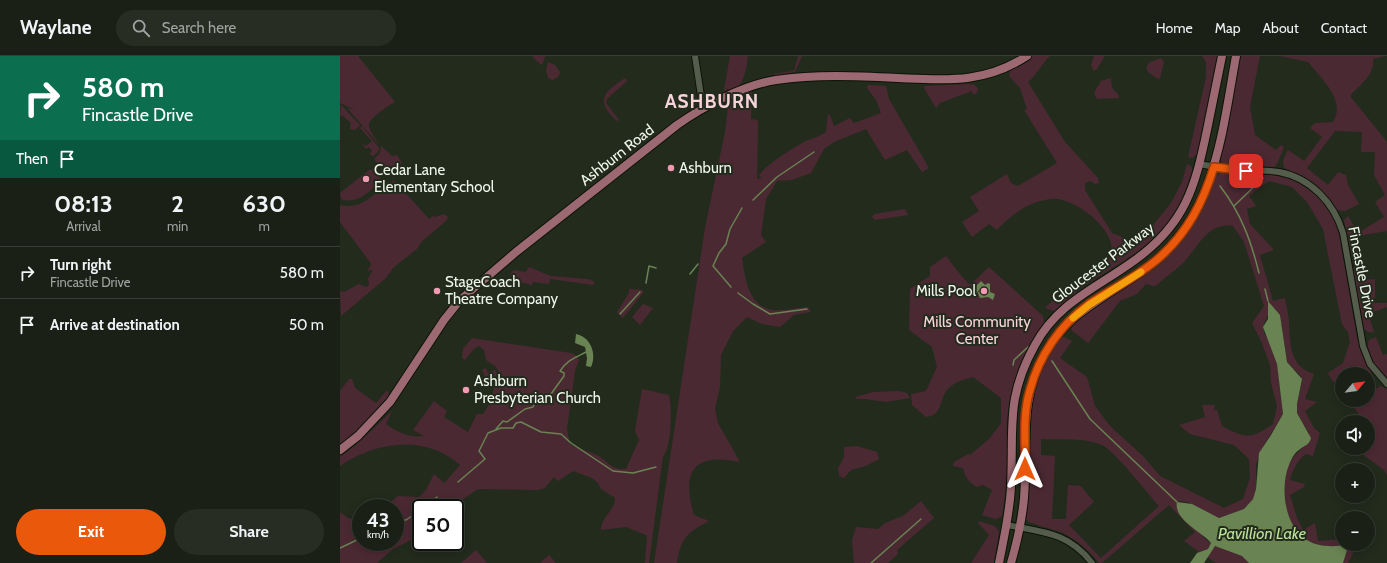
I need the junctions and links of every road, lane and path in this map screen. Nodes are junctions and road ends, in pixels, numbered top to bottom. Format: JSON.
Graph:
{"nodes":[{"id":1,"x":695,"y":56,"type":"edge"},
{"id":2,"x":1026,"y":56,"type":"edge"},
{"id":3,"x":1222,"y":56,"type":"edge"},
{"id":4,"x":1236,"y":56,"type":"edge"},
{"id":5,"x":703,"y":109,"type":"junction"},
{"id":6,"x":1200,"y":164,"type":"junction"},
{"id":7,"x":1214,"y":167,"type":"junction"},
{"id":8,"x":1387,"y":384,"type":"edge"},
{"id":9,"x":340,"y":450,"type":"edge"},
{"id":10,"x":1007,"y":525,"type":"junction"},
{"id":11,"x":1019,"y":528,"type":"junction"},
{"id":12,"x":999,"y":563,"type":"edge"},
{"id":13,"x":1011,"y":563,"type":"edge"},
{"id":14,"x":1092,"y":563,"type":"edge"}],
"edges":[{"from":1,"to":5,"type":"street"},
{"from":2,"to":5,"type":"main road","name":"Ashburn Road"},
{"from":3,"to":6,"type":"main road","name":"Gloucester Parkway"},
{"from":4,"to":7,"type":"main road","name":"Gloucester Parkway"},
{"from":5,"to":9,"type":"main road","name":"Ashburn Road"},
{"from":6,"to":7,"type":"street","name":"Fincastle Drive"},
{"from":6,"to":10,"type":"main road","name":"Gloucester Parkway"},
{"from":7,"to":8,"type":"street","name":"Fincastle Drive"},
{"from":7,"to":11,"type":"main road","name":"Gloucester Parkway"},
{"from":10,"to":11,"type":"street"},
{"from":10,"to":12,"type":"main road","name":"Gloucester Parkway"},
{"from":11,"to":13,"type":"main road","name":"Gloucester Parkway"},
{"from":11,"to":14,"type":"street"}]}
